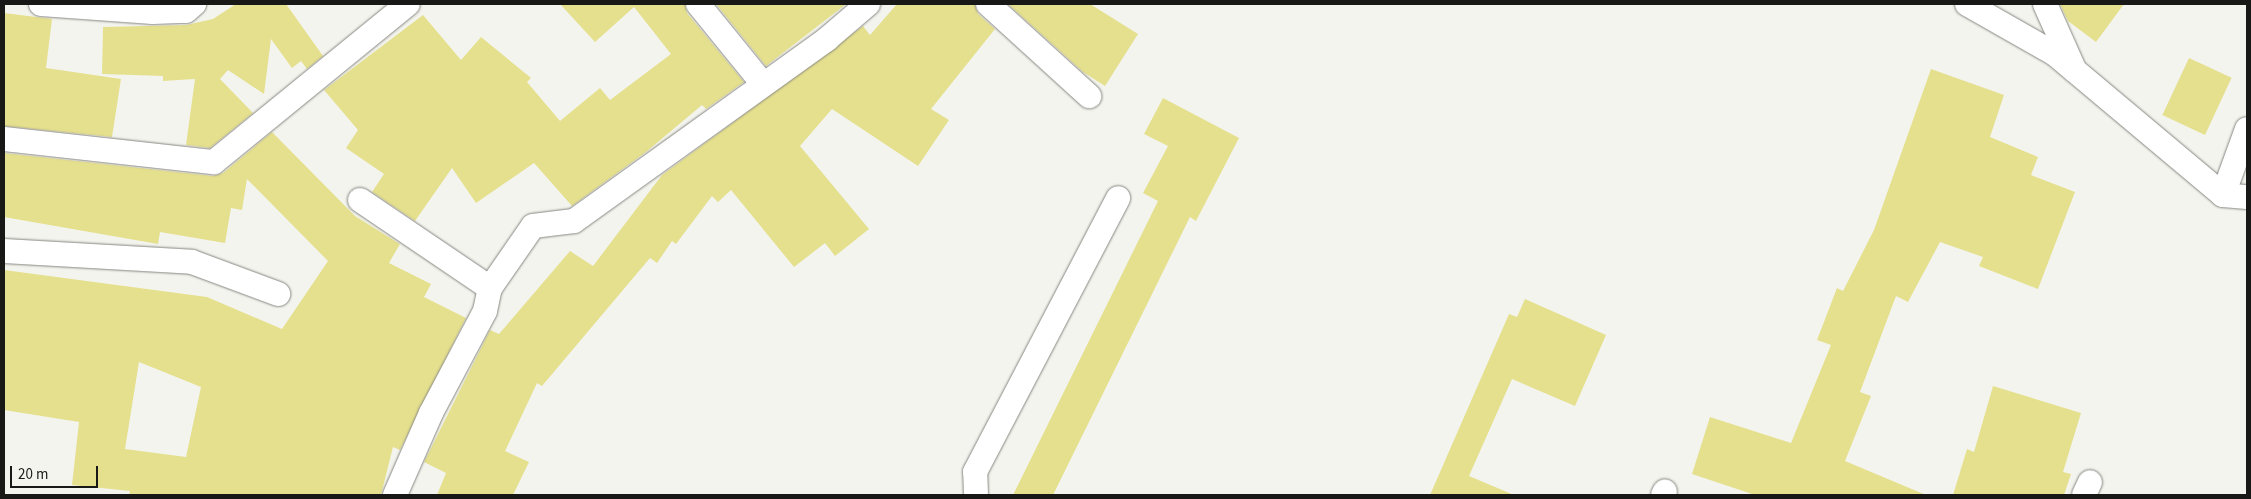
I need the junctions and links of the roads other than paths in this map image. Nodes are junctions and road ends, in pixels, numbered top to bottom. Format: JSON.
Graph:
{"nodes":[{"id":1,"x":41,"y":4,"type":"edge"},
{"id":2,"x":194,"y":4,"type":"edge"},
{"id":3,"x":408,"y":4,"type":"edge"},
{"id":4,"x":698,"y":4,"type":"edge"},
{"id":5,"x":988,"y":4,"type":"edge"},
{"id":6,"x":1967,"y":4,"type":"edge"},
{"id":7,"x":2044,"y":4,"type":"edge"},
{"id":8,"x":860,"y":6,"type":"edge"},
{"id":9,"x":2075,"y":71,"type":"junction"},
{"id":10,"x":763,"y":84,"type":"junction"},
{"id":11,"x":1089,"y":96,"type":"dead end"},
{"id":12,"x":2247,"y":129,"type":"edge"},
{"id":13,"x":4,"y":138,"type":"edge"},
{"id":14,"x":2223,"y":195,"type":"junction"},
{"id":15,"x":1118,"y":198,"type":"dead end"},
{"id":16,"x":2247,"y":198,"type":"edge"},
{"id":17,"x":360,"y":200,"type":"dead end"},
{"id":18,"x":4,"y":251,"type":"edge"},
{"id":19,"x":490,"y":288,"type":"junction"},
{"id":20,"x":278,"y":294,"type":"dead end"},
{"id":21,"x":395,"y":495,"type":"edge"},
{"id":22,"x":976,"y":495,"type":"edge"}],
"edges":[{"from":1,"to":2,"type":"street"},
{"from":3,"to":13,"type":"street"},
{"from":4,"to":10,"type":"street"},
{"from":5,"to":11,"type":"street"},
{"from":6,"to":9,"type":"street"},
{"from":7,"to":9,"type":"street"},
{"from":8,"to":10,"type":"street"},
{"from":9,"to":14,"type":"street"},
{"from":10,"to":19,"type":"street"},
{"from":12,"to":14,"type":"street"},
{"from":14,"to":16,"type":"street"},
{"from":15,"to":22,"type":"street"},
{"from":17,"to":19,"type":"street"},
{"from":18,"to":20,"type":"street"},
{"from":19,"to":21,"type":"street"}]}
